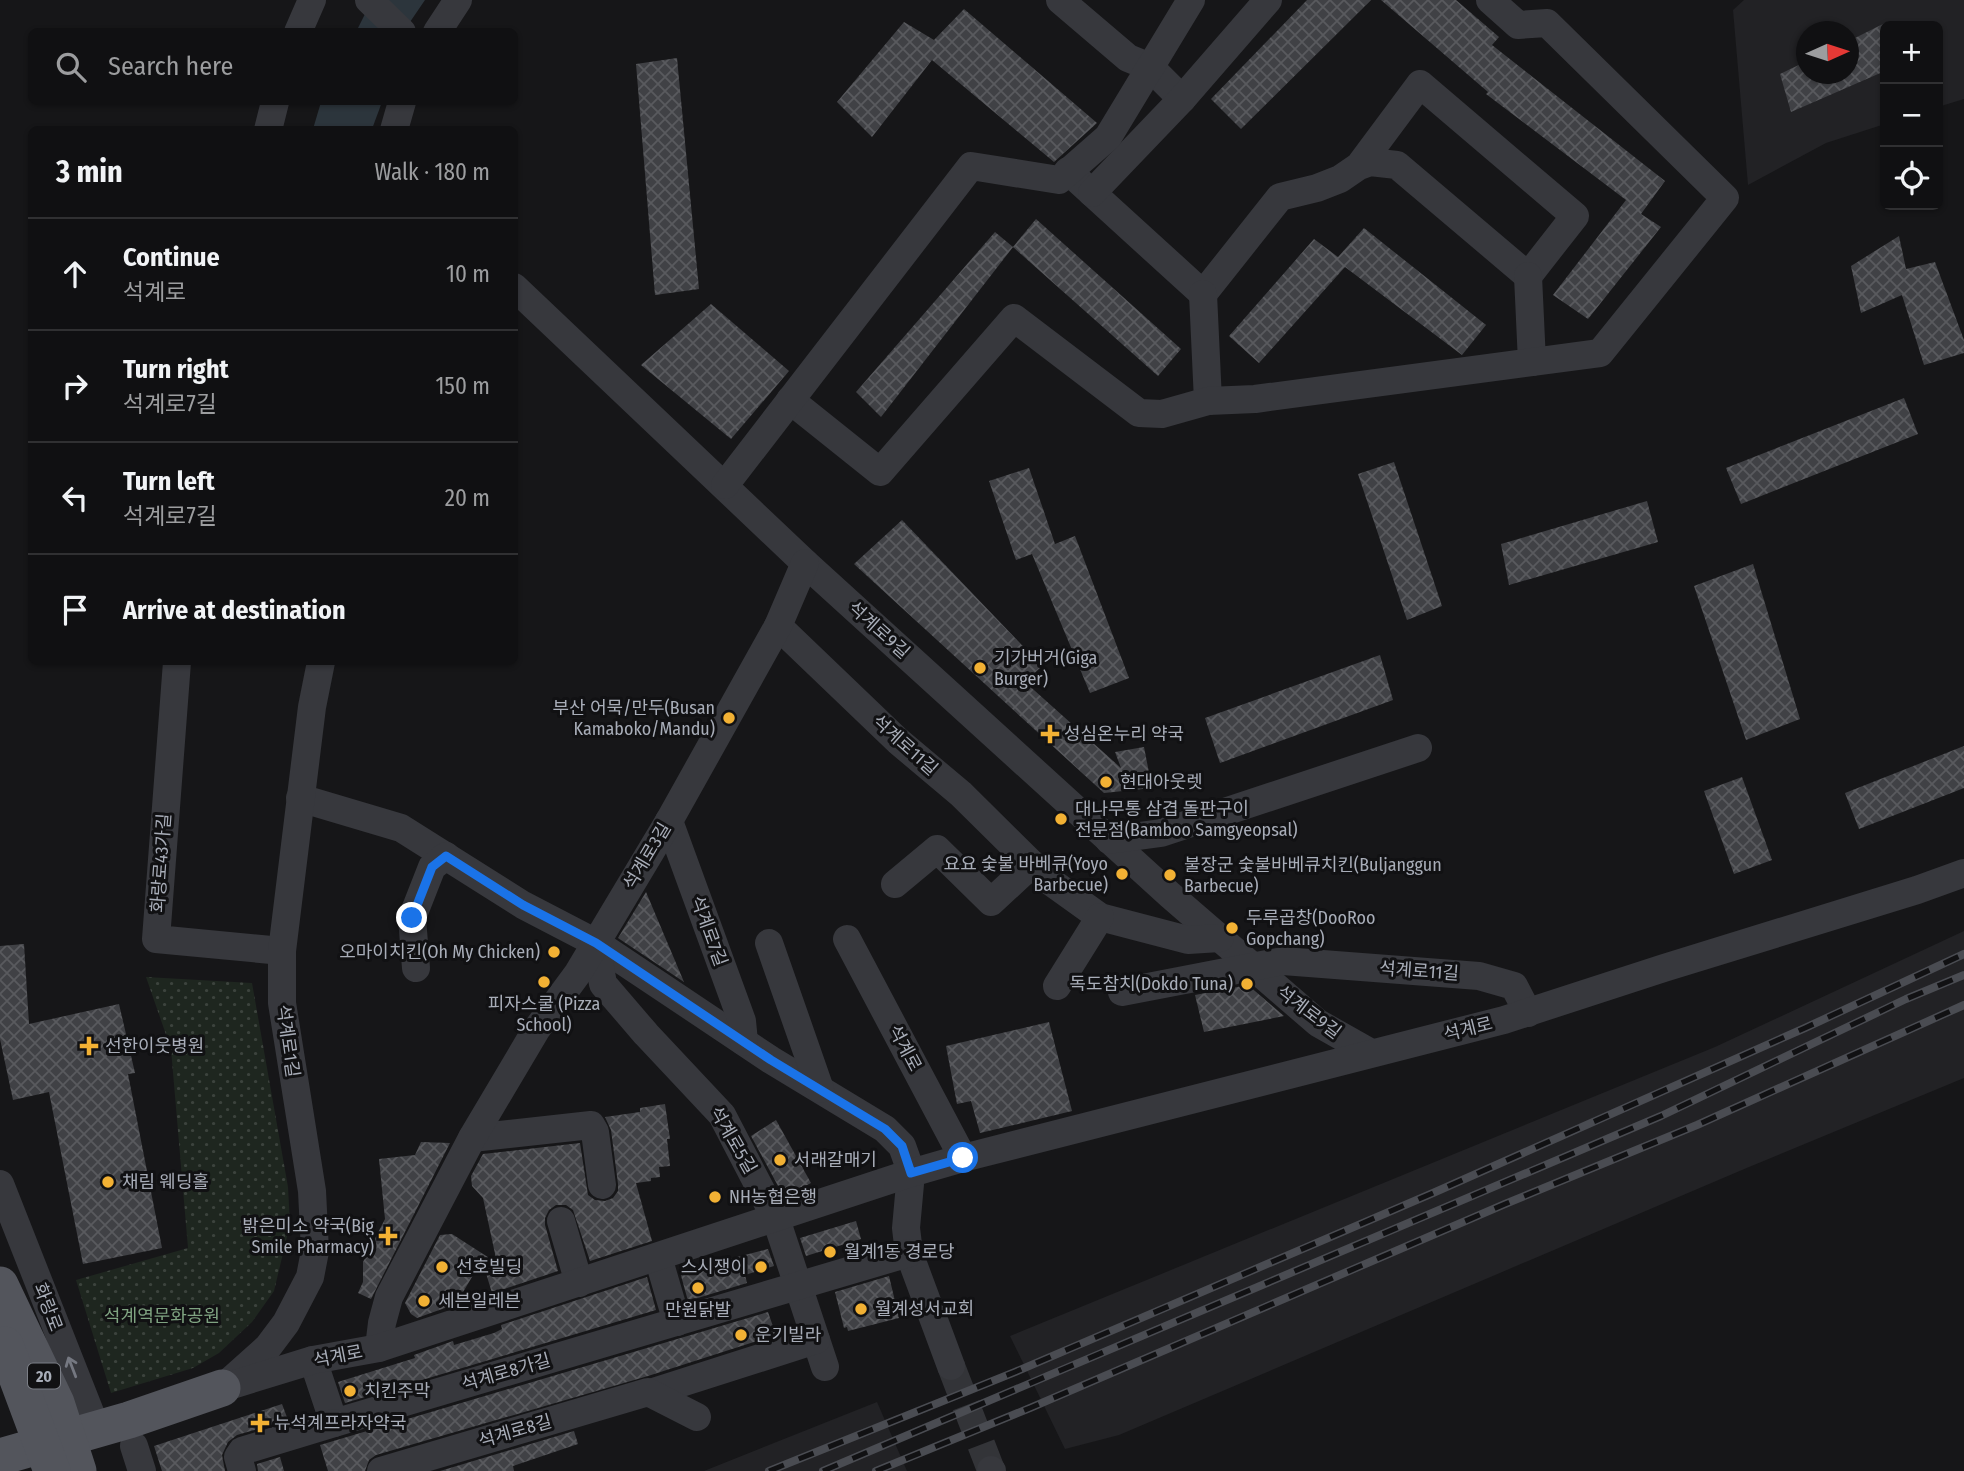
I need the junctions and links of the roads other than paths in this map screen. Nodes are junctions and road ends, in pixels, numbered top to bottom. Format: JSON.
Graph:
{"nodes":[{"id":1,"x":312,"y":0,"type":"edge"},
{"id":2,"x":369,"y":0,"type":"edge"},
{"id":3,"x":458,"y":0,"type":"edge"},
{"id":4,"x":1060,"y":0,"type":"edge"},
{"id":5,"x":1191,"y":0,"type":"edge"},
{"id":6,"x":1268,"y":0,"type":"edge"},
{"id":7,"x":1490,"y":0,"type":"edge"},
{"id":8,"x":300,"y":28,"type":"edge"},
{"id":9,"x":398,"y":28,"type":"edge"},
{"id":10,"x":440,"y":28,"type":"edge"},
{"id":11,"x":1150,"y":67,"type":"junction"},
{"id":12,"x":1182,"y":99,"type":"junction"},
{"id":13,"x":274,"y":105,"type":"edge"},
{"id":14,"x":401,"y":105,"type":"edge"},
{"id":15,"x":269,"y":126,"type":"edge"},
{"id":16,"x":395,"y":126,"type":"edge"},
{"id":17,"x":1359,"y":166,"type":"junction"},
{"id":18,"x":1068,"y":171,"type":"junction"},
{"id":19,"x":1092,"y":193,"type":"junction"},
{"id":20,"x":1528,"y":276,"type":"junction"},
{"id":21,"x":518,"y":291,"type":"edge"},
{"id":22,"x":1203,"y":294,"type":"junction"},
{"id":23,"x":1532,"y":362,"type":"junction"},
{"id":24,"x":790,"y":400,"type":"junction"},
{"id":25,"x":1208,"y":401,"type":"junction"},
{"id":26,"x":725,"y":485,"type":"junction"},
{"id":27,"x":805,"y":564,"type":"junction"},
{"id":28,"x":778,"y":626,"type":"junction"},
{"id":29,"x":177,"y":665,"type":"edge"},
{"id":30,"x":320,"y":665,"type":"edge"},
{"id":31,"x":1418,"y":748,"type":"dead end"},
{"id":32,"x":300,"y":798,"type":"junction"},
{"id":33,"x":669,"y":821,"type":"junction"},
{"id":34,"x":1110,"y":840,"type":"junction"},
{"id":35,"x":446,"y":856,"type":"junction"},
{"id":36,"x":1032,"y":864,"type":"junction"},
{"id":37,"x":1964,"y":873,"type":"edge"},
{"id":38,"x":895,"y":884,"type":"dead end"},
{"id":39,"x":1100,"y":917,"type":"junction"},
{"id":40,"x":1220,"y":938,"type":"junction"},
{"id":41,"x":846,"y":939,"type":"dead end"},
{"id":42,"x":596,"y":943,"type":"junction"},
{"id":43,"x":769,"y":943,"type":"dead end"},
{"id":44,"x":282,"y":951,"type":"junction"},
{"id":45,"x":1250,"y":966,"type":"junction"},
{"id":46,"x":416,"y":968,"type":"dead end"},
{"id":47,"x":1057,"y":986,"type":"dead end"},
{"id":48,"x":1122,"y":992,"type":"dead end"},
{"id":49,"x":1528,"y":1013,"type":"junction"},
{"id":50,"x":744,"y":1042,"type":"junction"},
{"id":51,"x":1371,"y":1054,"type":"junction"},
{"id":52,"x":820,"y":1089,"type":"junction"},
{"id":53,"x":472,"y":1138,"type":"junction"},
{"id":54,"x":963,"y":1158,"type":"junction"},
{"id":55,"x":911,"y":1173,"type":"junction"},
{"id":56,"x":0,"y":1184,"type":"edge"},
{"id":57,"x":603,"y":1185,"type":"dead end"},
{"id":58,"x":776,"y":1219,"type":"junction"},
{"id":59,"x":561,"y":1221,"type":"dead end"},
{"id":60,"x":909,"y":1253,"type":"junction"},
{"id":61,"x":658,"y":1257,"type":"junction"},
{"id":62,"x":579,"y":1283,"type":"junction"},
{"id":63,"x":0,"y":1285,"type":"edge"},
{"id":64,"x":798,"y":1286,"type":"junction"},
{"id":65,"x":677,"y":1322,"type":"junction"},
{"id":66,"x":0,"y":1334,"type":"edge"},
{"id":67,"x":816,"y":1340,"type":"junction"},
{"id":68,"x":379,"y":1348,"type":"junction"},
{"id":69,"x":313,"y":1360,"type":"junction"},
{"id":70,"x":951,"y":1366,"type":"tunnel mouth"},
{"id":71,"x":825,"y":1367,"type":"dead end"},
{"id":72,"x":222,"y":1388,"type":"junction"},
{"id":73,"x":650,"y":1393,"type":"junction"},
{"id":74,"x":697,"y":1416,"type":"dead end"},
{"id":75,"x":334,"y":1423,"type":"junction"},
{"id":76,"x":97,"y":1430,"type":"junction"},
{"id":77,"x":0,"y":1457,"type":"edge"},
{"id":78,"x":240,"y":1462,"type":"edge"},
{"id":79,"x":52,"y":1471,"type":"edge"},
{"id":80,"x":78,"y":1471,"type":"edge"},
{"id":81,"x":381,"y":1471,"type":"edge"}],
"edges":[{"from":1,"to":8,"type":"street"},
{"from":2,"to":9,"type":"street"},
{"from":3,"to":10,"type":"street"},
{"from":4,"to":11,"type":"street"},
{"from":5,"to":11,"type":"street"},
{"from":6,"to":12,"type":"street"},
{"from":7,"to":23,"type":"street"},
{"from":11,"to":12,"type":"street"},
{"from":11,"to":18,"type":"street"},
{"from":12,"to":19,"type":"street"},
{"from":13,"to":15,"type":"street"},
{"from":14,"to":16,"type":"street"},
{"from":17,"to":20,"type":"street"},
{"from":17,"to":20,"type":"street"},
{"from":17,"to":22,"type":"street"},
{"from":18,"to":19,"type":"street"},
{"from":18,"to":24,"type":"street"},
{"from":19,"to":22,"type":"street"},
{"from":20,"to":23,"type":"street"},
{"from":21,"to":26,"type":"street","name":"석계로9길"},
{"from":22,"to":25,"type":"street"},
{"from":23,"to":25,"type":"street"},
{"from":24,"to":25,"type":"street"},
{"from":24,"to":26,"type":"street"},
{"from":26,"to":27,"type":"street","name":"석계로9길"},
{"from":27,"to":28,"type":"street","name":"석계로3길"},
{"from":27,"to":34,"type":"street","name":"석계로9길"},
{"from":28,"to":33,"type":"street","name":"석계로3길"},
{"from":28,"to":36,"type":"street","name":"석계로11길"},
{"from":29,"to":44,"type":"street","name":"화랑로43가길"},
{"from":30,"to":32,"type":"street","name":"석계로1길"},
{"from":31,"to":34,"type":"street"},
{"from":32,"to":35,"type":"street"},
{"from":32,"to":44,"type":"street","name":"석계로1길"},
{"from":33,"to":42,"type":"street","name":"석계로3길"},
{"from":33,"to":50,"type":"street","name":"석계로7길"},
{"from":34,"to":40,"type":"street","name":"석계로9길"},
{"from":35,"to":42,"type":"street"},
{"from":35,"to":46,"type":"street"},
{"from":36,"to":38,"type":"street"},
{"from":36,"to":39,"type":"street","name":"석계로11길"},
{"from":37,"to":49,"type":"street","name":"석계로"},
{"from":39,"to":40,"type":"street","name":"석계로11길"},
{"from":39,"to":47,"type":"street"},
{"from":40,"to":45,"type":"street","name":"석계로9길"},
{"from":41,"to":54,"type":"street","name":"석계로"},
{"from":42,"to":50,"type":"street"},
{"from":42,"to":53,"type":"street","name":"석계로3길"},
{"from":42,"to":58,"type":"street","name":"석계로5길"},
{"from":43,"to":52,"type":"street"},
{"from":44,"to":72,"type":"street","name":"석계로1길"},
{"from":45,"to":48,"type":"street"},
{"from":45,"to":49,"type":"street","name":"석계로11길"},
{"from":45,"to":51,"type":"street","name":"석계로9길"},
{"from":49,"to":51,"type":"street","name":"석계로"},
{"from":50,"to":52,"type":"street"},
{"from":51,"to":54,"type":"street","name":"석계로"},
{"from":52,"to":55,"type":"street"},
{"from":53,"to":57,"type":"street"},
{"from":53,"to":68,"type":"street","name":"석계로3길"},
{"from":54,"to":55,"type":"street","name":"석계로"},
{"from":55,"to":58,"type":"street","name":"석계로"},
{"from":55,"to":60,"type":"street"},
{"from":76,"to":56,"type":"street","name":"화랑로","one_way":true},
{"from":58,"to":61,"type":"street","name":"석계로"},
{"from":58,"to":64,"type":"street","name":"석계로5길"},
{"from":59,"to":62,"type":"street"},
{"from":60,"to":64,"type":"street","name":"석계로8가길"},
{"from":60,"to":70,"type":"street"},
{"from":61,"to":62,"type":"street","name":"석계로"},
{"from":61,"to":65,"type":"street"},
{"from":62,"to":68,"type":"street","name":"석계로"},
{"from":63,"to":80,"type":"main road","name":"화랑로","number":"20","bridge":true},
{"from":64,"to":65,"type":"street","name":"석계로8가길"},
{"from":64,"to":67,"type":"street","name":"석계로5길"},
{"from":65,"to":75,"type":"street","name":"석계로8가길"},
{"from":66,"to":79,"type":"main road","number":"20","bridge":true},
{"from":67,"to":71,"type":"street","name":"석계로5길"},
{"from":67,"to":73,"type":"street","name":"석계로8길"},
{"from":68,"to":69,"type":"street","name":"석계로"},
{"from":69,"to":72,"type":"street","name":"석계로"},
{"from":69,"to":75,"type":"street"},
{"from":72,"to":76,"type":"main road","name":"석계로"},
{"from":73,"to":74,"type":"street"},
{"from":73,"to":81,"type":"street","name":"석계로8길"},
{"from":75,"to":78,"type":"street","name":"석계로8가길"},
{"from":76,"to":77,"type":"main road","name":"석계로"}]}
